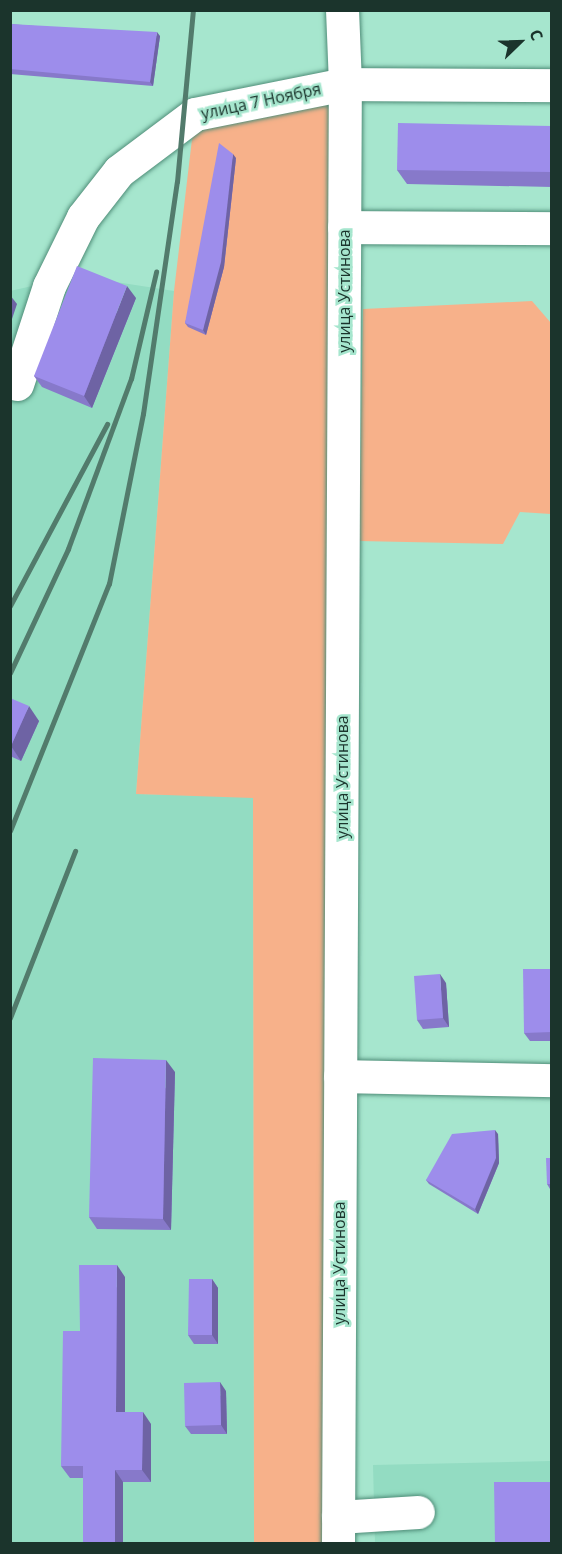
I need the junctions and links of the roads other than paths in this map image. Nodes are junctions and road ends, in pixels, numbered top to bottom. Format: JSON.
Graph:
{"nodes":[{"id":1,"x":342,"y":10,"type":"edge"},
{"id":2,"x":345,"y":84,"type":"junction"},
{"id":3,"x":552,"y":85,"type":"edge"},
{"id":4,"x":344,"y":227,"type":"junction"},
{"id":5,"x":552,"y":228,"type":"edge"},
{"id":6,"x":16,"y":384,"type":"dead end"},
{"id":7,"x":340,"y":1076,"type":"junction"},
{"id":8,"x":552,"y":1080,"type":"edge"},
{"id":9,"x":418,"y":1512,"type":"dead end"},
{"id":10,"x":338,"y":1530,"type":"edge"}],
"edges":[{"from":1,"to":2,"type":"street","name":"улица Устинова"},
{"from":2,"to":3,"type":"street","name":"улица 7 Ноября"},
{"from":2,"to":4,"type":"street","name":"улица Устинова"},
{"from":2,"to":6,"type":"street","name":"улица 7 Ноября"},
{"from":4,"to":5,"type":"street"},
{"from":4,"to":7,"type":"street","name":"улица Устинова"},
{"from":7,"to":8,"type":"street"},
{"from":7,"to":10,"type":"street","name":"улица Устинова"},
{"from":9,"to":10,"type":"street"}]}
